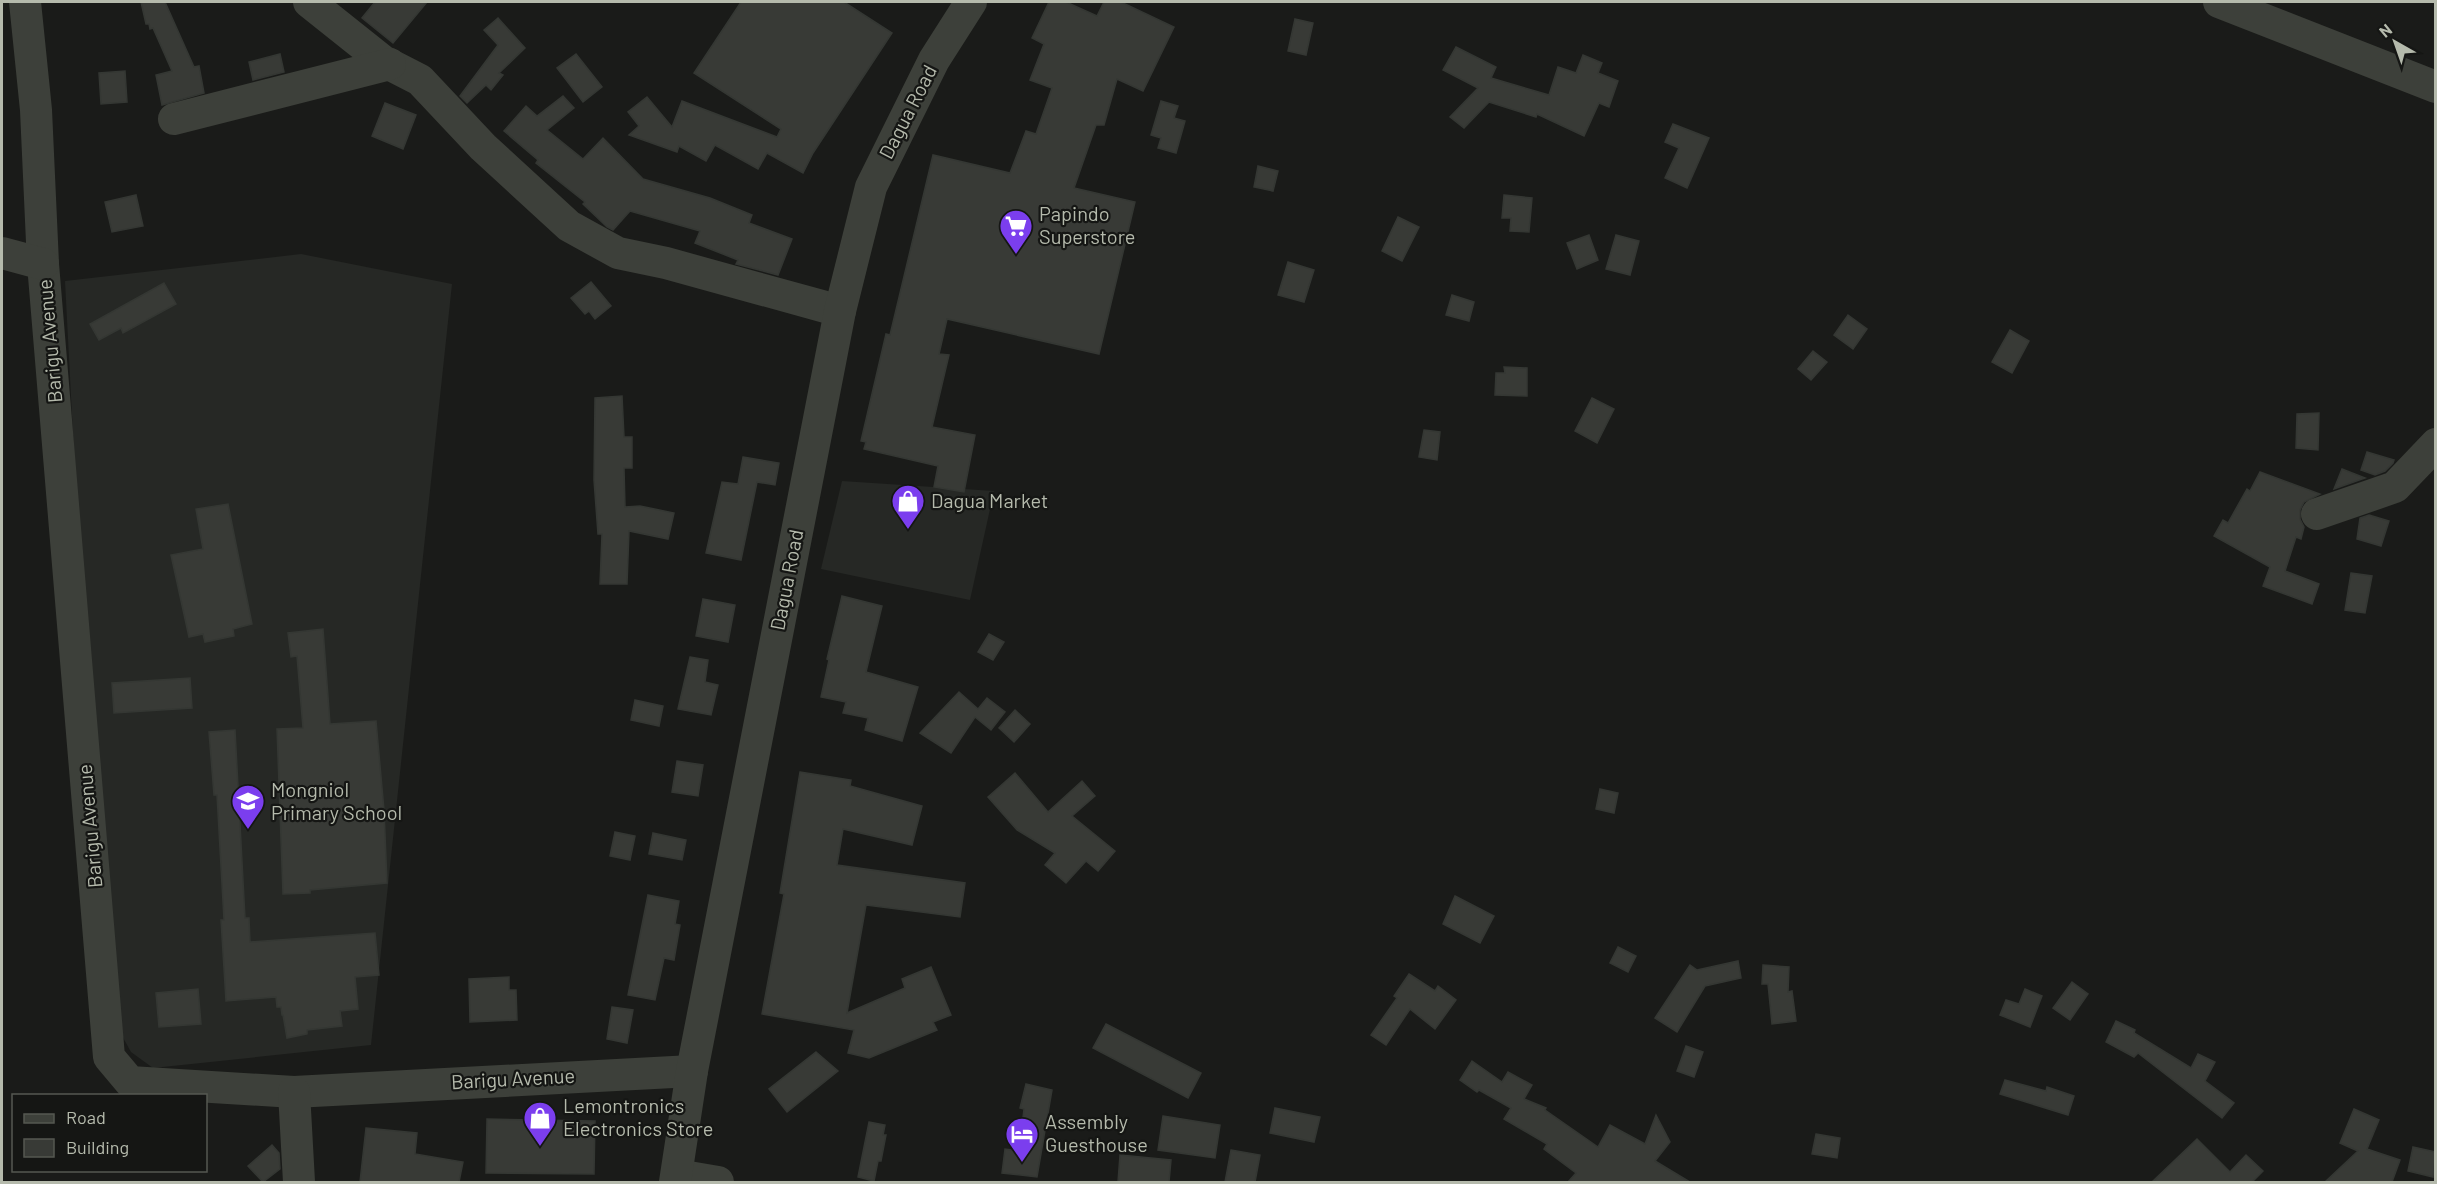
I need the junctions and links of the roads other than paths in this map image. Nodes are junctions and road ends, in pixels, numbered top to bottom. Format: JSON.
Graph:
{"nodes":[{"id":1,"x":25,"y":2,"type":"edge"},
{"id":2,"x":309,"y":2,"type":"edge"},
{"id":3,"x":971,"y":2,"type":"edge"},
{"id":4,"x":2219,"y":2,"type":"edge"},
{"id":5,"x":390,"y":64,"type":"junction"},
{"id":6,"x":2436,"y":87,"type":"edge"},
{"id":7,"x":174,"y":119,"type":"dead end"},
{"id":8,"x":2,"y":253,"type":"edge"},
{"id":9,"x":43,"y":264,"type":"junction"},
{"id":10,"x":840,"y":311,"type":"junction"},
{"id":11,"x":2436,"y":444,"type":"edge"},
{"id":12,"x":2317,"y":514,"type":"dead end"},
{"id":13,"x":692,"y":1071,"type":"junction"},
{"id":14,"x":294,"y":1092,"type":"junction"},
{"id":15,"x":676,"y":1179,"type":"edge"},
{"id":16,"x":298,"y":1182,"type":"edge"},
{"id":17,"x":718,"y":1182,"type":"edge"}],
"edges":[{"from":1,"to":9,"type":"street","name":"Barigu Avenue"},
{"from":2,"to":5,"type":"street"},
{"from":3,"to":10,"type":"street","name":"Dagua Road"},
{"from":4,"to":6,"type":"street"},
{"from":5,"to":7,"type":"street"},
{"from":5,"to":10,"type":"street"},
{"from":8,"to":9,"type":"street"},
{"from":9,"to":14,"type":"street","name":"Barigu Avenue"},
{"from":10,"to":13,"type":"street","name":"Dagua Road"},
{"from":11,"to":12,"type":"street"},
{"from":13,"to":14,"type":"street","name":"Barigu Avenue"},
{"from":13,"to":15,"type":"street","name":"Dagua Road"},
{"from":14,"to":16,"type":"street"},
{"from":15,"to":17,"type":"street"}]}
